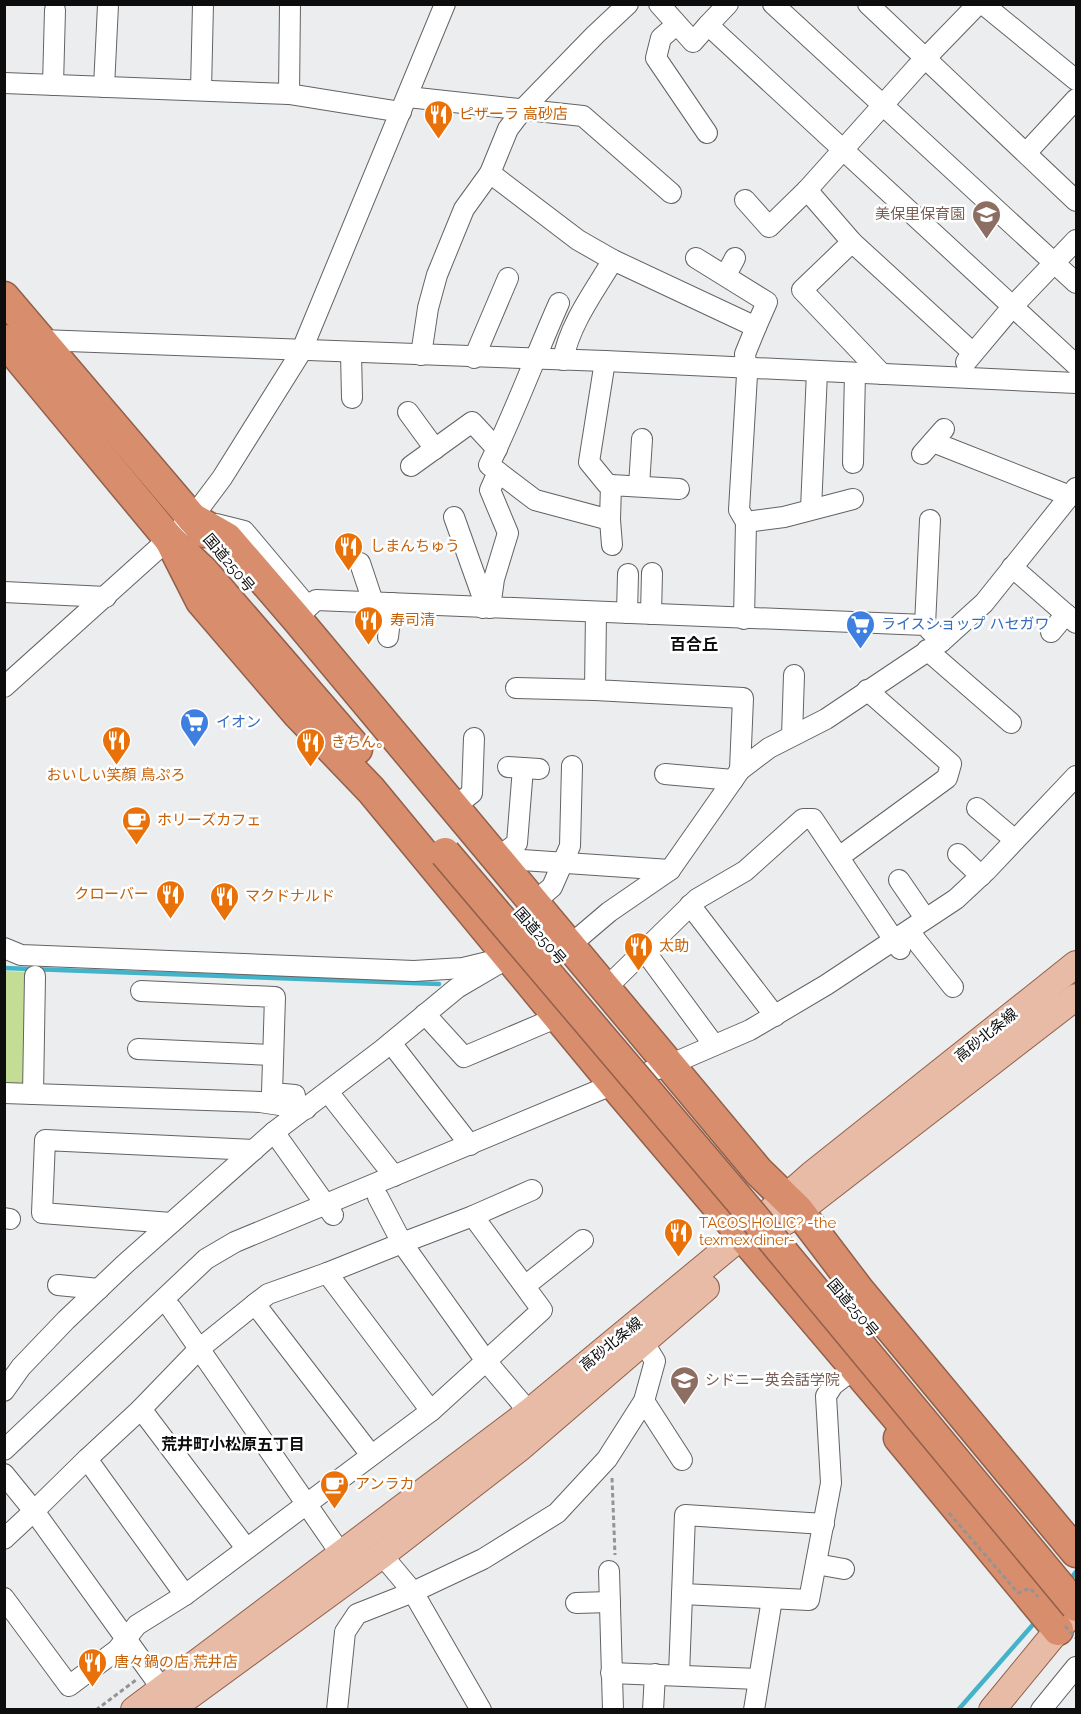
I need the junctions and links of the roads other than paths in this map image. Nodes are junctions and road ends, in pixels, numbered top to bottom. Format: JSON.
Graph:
{"nodes":[{"id":1,"x":203,"y":4,"type":"edge"},
{"id":2,"x":290,"y":4,"type":"edge"},
{"id":3,"x":445,"y":4,"type":"edge"},
{"id":4,"x":628,"y":4,"type":"edge"},
{"id":5,"x":659,"y":4,"type":"edge"},
{"id":6,"x":728,"y":4,"type":"edge"},
{"id":7,"x":773,"y":4,"type":"edge"},
{"id":8,"x":978,"y":4,"type":"edge"},
{"id":9,"x":983,"y":4,"type":"edge"},
{"id":10,"x":869,"y":5,"type":"edge"},
{"id":11,"x":56,"y":10,"type":"dead end"},
{"id":12,"x":113,"y":16,"type":"edge"},
{"id":13,"x":676,"y":25,"type":"junction"},
{"id":14,"x":708,"y":26,"type":"junction"},
{"id":15,"x":925,"y":59,"type":"junction"},
{"id":16,"x":1077,"y":80,"type":"edge"},
{"id":17,"x":4,"y":83,"type":"edge"},
{"id":18,"x":53,"y":85,"type":"junction"},
{"id":19,"x":104,"y":87,"type":"junction"},
{"id":20,"x":201,"y":90,"type":"junction"},
{"id":21,"x":289,"y":94,"type":"junction"},
{"id":22,"x":404,"y":105,"type":"junction"},
{"id":23,"x":882,"y":105,"type":"junction"},
{"id":24,"x":1074,"y":107,"type":"edge"},
{"id":25,"x":525,"y":108,"type":"junction"},
{"id":26,"x":707,"y":133,"type":"dead end"},
{"id":27,"x":841,"y":150,"type":"junction"},
{"id":28,"x":1027,"y":152,"type":"junction"},
{"id":29,"x":490,"y":172,"type":"junction"},
{"id":30,"x":807,"y":190,"type":"junction"},
{"id":31,"x":671,"y":193,"type":"dead end"},
{"id":32,"x":745,"y":200,"type":"dead end"},
{"id":33,"x":1077,"y":201,"type":"edge"},
{"id":34,"x":1077,"y":240,"type":"edge"},
{"id":35,"x":852,"y":243,"type":"junction"},
{"id":36,"x":696,"y":258,"type":"dead end"},
{"id":37,"x":735,"y":258,"type":"dead end"},
{"id":38,"x":613,"y":260,"type":"junction"},
{"id":39,"x":1054,"y":263,"type":"junction"},
{"id":40,"x":726,"y":275,"type":"junction"},
{"id":41,"x":508,"y":278,"type":"dead end"},
{"id":42,"x":1077,"y":283,"type":"edge"},
{"id":43,"x":4,"y":297,"type":"edge"},
{"id":44,"x":559,"y":303,"type":"dead end"},
{"id":45,"x":1013,"y":306,"type":"junction"},
{"id":46,"x":756,"y":327,"type":"junction"},
{"id":47,"x":4,"y":340,"type":"edge"},
{"id":48,"x":41,"y":340,"type":"junction"},
{"id":49,"x":301,"y":352,"type":"junction"},
{"id":50,"x":351,"y":353,"type":"junction"},
{"id":51,"x":973,"y":353,"type":"junction"},
{"id":52,"x":422,"y":355,"type":"junction"},
{"id":53,"x":474,"y":358,"type":"junction"},
{"id":54,"x":533,"y":360,"type":"junction"},
{"id":55,"x":563,"y":360,"type":"junction"},
{"id":56,"x":604,"y":361,"type":"junction"},
{"id":57,"x":1077,"y":365,"type":"edge"},
{"id":58,"x":745,"y":368,"type":"junction"},
{"id":59,"x":817,"y":372,"type":"junction"},
{"id":60,"x":855,"y":373,"type":"junction"},
{"id":61,"x":882,"y":374,"type":"junction"},
{"id":62,"x":957,"y":377,"type":"junction"},
{"id":63,"x":1077,"y":383,"type":"edge"},
{"id":64,"x":352,"y":398,"type":"dead end"},
{"id":65,"x":408,"y":412,"type":"dead end"},
{"id":66,"x":642,"y":438,"type":"dead end"},
{"id":67,"x":933,"y":442,"type":"dead end"},
{"id":68,"x":435,"y":449,"type":"junction"},
{"id":69,"x":497,"y":449,"type":"junction"},
{"id":70,"x":853,"y":463,"type":"dead end"},
{"id":71,"x":411,"y":466,"type":"dead end"},
{"id":72,"x":498,"y":472,"type":"junction"},
{"id":73,"x":611,"y":485,"type":"junction"},
{"id":74,"x":639,"y":486,"type":"junction"},
{"id":75,"x":679,"y":489,"type":"dead end"},
{"id":76,"x":1073,"y":492,"type":"edge"},
{"id":77,"x":853,"y":499,"type":"dead end"},
{"id":78,"x":811,"y":509,"type":"junction"},
{"id":79,"x":454,"y":517,"type":"dead end"},
{"id":80,"x":192,"y":518,"type":"junction"},
{"id":81,"x":610,"y":520,"type":"junction"},
{"id":82,"x":930,"y":520,"type":"dead end"},
{"id":83,"x":746,"y":522,"type":"junction"},
{"id":84,"x":170,"y":540,"type":"junction"},
{"id":85,"x":612,"y":546,"type":"dead end"},
{"id":86,"x":360,"y":563,"type":"dead end"},
{"id":87,"x":1012,"y":567,"type":"junction"},
{"id":88,"x":652,"y":573,"type":"dead end"},
{"id":89,"x":628,"y":574,"type":"dead end"},
{"id":90,"x":4,"y":592,"type":"edge"},
{"id":91,"x":106,"y":597,"type":"junction"},
{"id":92,"x":383,"y":603,"type":"junction"},
{"id":93,"x":487,"y":608,"type":"junction"},
{"id":94,"x":302,"y":612,"type":"junction"},
{"id":95,"x":596,"y":612,"type":"junction"},
{"id":96,"x":627,"y":614,"type":"junction"},
{"id":97,"x":651,"y":614,"type":"junction"},
{"id":98,"x":1071,"y":618,"type":"edge"},
{"id":99,"x":744,"y":619,"type":"junction"},
{"id":100,"x":925,"y":625,"type":"junction"},
{"id":101,"x":1051,"y":632,"type":"dead end"},
{"id":102,"x":388,"y":637,"type":"dead end"},
{"id":103,"x":934,"y":646,"type":"junction"},
{"id":104,"x":794,"y":675,"type":"dead end"},
{"id":105,"x":4,"y":687,"type":"edge"},
{"id":106,"x":516,"y":688,"type":"dead end"},
{"id":107,"x":595,"y":690,"type":"junction"},
{"id":108,"x":867,"y":690,"type":"junction"},
{"id":109,"x":1011,"y":723,"type":"dead end"},
{"id":110,"x":792,"y":736,"type":"junction"},
{"id":111,"x":474,"y":738,"type":"dead end"},
{"id":112,"x":523,"y":768,"type":"dead end"},
{"id":113,"x":665,"y":774,"type":"dead end"},
{"id":114,"x":737,"y":775,"type":"junction"},
{"id":115,"x":1077,"y":776,"type":"edge"},
{"id":116,"x":577,"y":777,"type":"dead end"},
{"id":117,"x":1077,"y":794,"type":"edge"},
{"id":118,"x":453,"y":808,"type":"junction"},
{"id":119,"x":977,"y":808,"type":"dead end"},
{"id":120,"x":1015,"y":840,"type":"junction"},
{"id":121,"x":452,"y":846,"type":"junction"},
{"id":122,"x":958,"y":854,"type":"dead end"},
{"id":123,"x":838,"y":856,"type":"junction"},
{"id":124,"x":563,"y":862,"type":"junction"},
{"id":125,"x":501,"y":865,"type":"junction"},
{"id":126,"x":670,"y":870,"type":"junction"},
{"id":127,"x":981,"y":876,"type":"junction"},
{"id":128,"x":899,"y":880,"type":"dead end"},
{"id":129,"x":533,"y":903,"type":"junction"},
{"id":130,"x":690,"y":905,"type":"junction"},
{"id":131,"x":925,"y":918,"type":"junction"},
{"id":132,"x":903,"y":943,"type":"junction"},
{"id":133,"x":569,"y":946,"type":"junction"},
{"id":134,"x":4,"y":948,"type":"edge"},
{"id":135,"x":644,"y":950,"type":"junction"},
{"id":136,"x":508,"y":957,"type":"junction"},
{"id":137,"x":1077,"y":964,"type":"edge"},
{"id":138,"x":36,"y":976,"type":"dead end"},
{"id":139,"x":953,"y":987,"type":"dead end"},
{"id":140,"x":605,"y":989,"type":"junction"},
{"id":141,"x":141,"y":991,"type":"dead end"},
{"id":142,"x":1077,"y":997,"type":"edge"},
{"id":143,"x":425,"y":1014,"type":"junction"},
{"id":144,"x":775,"y":1016,"type":"junction"},
{"id":145,"x":558,"y":1017,"type":"junction"},
{"id":146,"x":391,"y":1043,"type":"junction"},
{"id":147,"x":714,"y":1045,"type":"junction"},
{"id":148,"x":138,"y":1049,"type":"dead end"},
{"id":149,"x":273,"y":1055,"type":"junction"},
{"id":150,"x":672,"y":1068,"type":"junction"},
{"id":151,"x":618,"y":1089,"type":"junction"},
{"id":152,"x":4,"y":1094,"type":"edge"},
{"id":153,"x":33,"y":1094,"type":"junction"},
{"id":154,"x":325,"y":1094,"type":"junction"},
{"id":155,"x":306,"y":1108,"type":"junction"},
{"id":156,"x":274,"y":1132,"type":"junction"},
{"id":157,"x":470,"y":1145,"type":"junction"},
{"id":158,"x":254,"y":1150,"type":"junction"},
{"id":159,"x":394,"y":1176,"type":"junction"},
{"id":160,"x":532,"y":1190,"type":"dead end"},
{"id":161,"x":378,"y":1197,"type":"junction"},
{"id":162,"x":330,"y":1210,"type":"junction"},
{"id":163,"x":800,"y":1213,"type":"junction"},
{"id":164,"x":473,"y":1216,"type":"junction"},
{"id":165,"x":171,"y":1223,"type":"junction"},
{"id":166,"x":583,"y":1240,"type":"dead end"},
{"id":167,"x":402,"y":1243,"type":"junction"},
{"id":168,"x":756,"y":1250,"type":"junction"},
{"id":169,"x":327,"y":1274,"type":"junction"},
{"id":170,"x":58,"y":1285,"type":"dead end"},
{"id":171,"x":525,"y":1286,"type":"junction"},
{"id":172,"x":99,"y":1289,"type":"junction"},
{"id":173,"x":255,"y":1304,"type":"junction"},
{"id":174,"x":171,"y":1308,"type":"junction"},
{"id":175,"x":644,"y":1343,"type":"junction"},
{"id":176,"x":200,"y":1349,"type":"junction"},
{"id":177,"x":486,"y":1361,"type":"junction"},
{"id":178,"x":846,"y":1375,"type":"junction"},
{"id":179,"x":4,"y":1391,"type":"edge"},
{"id":180,"x":644,"y":1401,"type":"junction"},
{"id":181,"x":141,"y":1409,"type":"junction"},
{"id":182,"x":431,"y":1411,"type":"junction"},
{"id":183,"x":529,"y":1412,"type":"junction"},
{"id":184,"x":4,"y":1450,"type":"edge"},
{"id":185,"x":370,"y":1455,"type":"junction"},
{"id":186,"x":87,"y":1459,"type":"junction"},
{"id":187,"x":682,"y":1460,"type":"dead end"},
{"id":188,"x":4,"y":1466,"type":"edge"},
{"id":189,"x":4,"y":1474,"type":"edge"},
{"id":190,"x":305,"y":1503,"type":"junction"},
{"id":191,"x":34,"y":1511,"type":"junction"},
{"id":192,"x":824,"y":1524,"type":"junction"},
{"id":193,"x":1077,"y":1535,"type":"edge"},
{"id":194,"x":4,"y":1539,"type":"edge"},
{"id":195,"x":246,"y":1548,"type":"junction"},
{"id":196,"x":1077,"y":1552,"type":"edge"},
{"id":197,"x":341,"y":1554,"type":"junction"},
{"id":198,"x":382,"y":1555,"type":"junction"},
{"id":199,"x":816,"y":1564,"type":"junction"},
{"id":200,"x":844,"y":1569,"type":"dead end"},
{"id":201,"x":609,"y":1571,"type":"road end"},
{"id":202,"x":1077,"y":1576,"type":"edge"},
{"id":203,"x":413,"y":1592,"type":"junction"},
{"id":204,"x":682,"y":1594,"type":"junction"},
{"id":205,"x":185,"y":1595,"type":"junction"},
{"id":206,"x":4,"y":1598,"type":"edge"},
{"id":207,"x":772,"y":1599,"type":"junction"},
{"id":208,"x":609,"y":1602,"type":"junction"},
{"id":209,"x":576,"y":1603,"type":"dead end"},
{"id":210,"x":1067,"y":1619,"type":"edge"},
{"id":211,"x":127,"y":1639,"type":"junction"},
{"id":212,"x":1077,"y":1667,"type":"edge"},
{"id":213,"x":611,"y":1674,"type":"junction"},
{"id":214,"x":655,"y":1674,"type":"junction"},
{"id":215,"x":679,"y":1675,"type":"junction"},
{"id":216,"x":759,"y":1679,"type":"junction"},
{"id":217,"x":171,"y":1704,"type":"edge"},
{"id":218,"x":134,"y":1710,"type":"edge"},
{"id":219,"x":338,"y":1710,"type":"edge"},
{"id":220,"x":481,"y":1710,"type":"edge"},
{"id":221,"x":613,"y":1710,"type":"edge"},
{"id":222,"x":653,"y":1710,"type":"edge"},
{"id":223,"x":754,"y":1710,"type":"edge"},
{"id":224,"x":992,"y":1710,"type":"edge"},
{"id":225,"x":1041,"y":1710,"type":"edge"}],
"edges":[{"from":1,"to":20,"type":"street"},
{"from":2,"to":21,"type":"street"},
{"from":3,"to":22,"type":"street"},
{"from":4,"to":25,"type":"street"},
{"from":5,"to":13,"type":"street"},
{"from":6,"to":14,"type":"street"},
{"from":7,"to":23,"type":"street"},
{"from":8,"to":15,"type":"street"},
{"from":9,"to":16,"type":"street"},
{"from":10,"to":15,"type":"street"},
{"from":11,"to":18,"type":"street"},
{"from":12,"to":19,"type":"street"},
{"from":13,"to":14,"type":"street"},
{"from":13,"to":26,"type":"street"},
{"from":14,"to":27,"type":"street"},
{"from":15,"to":23,"type":"street"},
{"from":15,"to":28,"type":"street"},
{"from":17,"to":18,"type":"street"},
{"from":18,"to":19,"type":"street"},
{"from":19,"to":20,"type":"street"},
{"from":20,"to":21,"type":"street"},
{"from":21,"to":22,"type":"street"},
{"from":22,"to":25,"type":"street"},
{"from":22,"to":49,"type":"street"},
{"from":23,"to":27,"type":"street"},
{"from":23,"to":39,"type":"street"},
{"from":24,"to":28,"type":"street"},
{"from":25,"to":29,"type":"street"},
{"from":25,"to":31,"type":"street"},
{"from":27,"to":30,"type":"street"},
{"from":27,"to":45,"type":"street"},
{"from":28,"to":33,"type":"street"},
{"from":29,"to":38,"type":"street"},
{"from":29,"to":52,"type":"street"},
{"from":30,"to":32,"type":"street"},
{"from":30,"to":35,"type":"street"},
{"from":34,"to":39,"type":"street"},
{"from":35,"to":51,"type":"street"},
{"from":35,"to":61,"type":"street"},
{"from":36,"to":40,"type":"street"},
{"from":37,"to":40,"type":"street"},
{"from":38,"to":46,"type":"street"},
{"from":38,"to":55,"type":"street"},
{"from":39,"to":42,"type":"street"},
{"from":39,"to":45,"type":"street"},
{"from":40,"to":46,"type":"street"},
{"from":41,"to":53,"type":"street"},
{"from":43,"to":48,"type":"highway","name":"国道250号"},
{"from":44,"to":54,"type":"street"},
{"from":45,"to":51,"type":"street"},
{"from":45,"to":57,"type":"street"},
{"from":46,"to":58,"type":"street"},
{"from":47,"to":84,"type":"highway","name":"国道250号"},
{"from":48,"to":49,"type":"street"},
{"from":48,"to":80,"type":"highway","name":"国道250号"},
{"from":49,"to":50,"type":"street"},
{"from":49,"to":80,"type":"street"},
{"from":50,"to":52,"type":"street"},
{"from":50,"to":64,"type":"street"},
{"from":51,"to":62,"type":"street"},
{"from":52,"to":53,"type":"street"},
{"from":53,"to":54,"type":"street"},
{"from":54,"to":55,"type":"street"},
{"from":54,"to":69,"type":"street"},
{"from":55,"to":56,"type":"street"},
{"from":56,"to":58,"type":"street"},
{"from":56,"to":73,"type":"street"},
{"from":58,"to":59,"type":"street"},
{"from":58,"to":83,"type":"street"},
{"from":59,"to":60,"type":"street"},
{"from":59,"to":78,"type":"street"},
{"from":60,"to":61,"type":"street"},
{"from":60,"to":70,"type":"street"},
{"from":61,"to":62,"type":"street"},
{"from":62,"to":63,"type":"street"},
{"from":65,"to":68,"type":"street"},
{"from":66,"to":74,"type":"street"},
{"from":67,"to":76,"type":"street"},
{"from":68,"to":69,"type":"street"},
{"from":68,"to":71,"type":"street"},
{"from":69,"to":72,"type":"street"},
{"from":72,"to":81,"type":"street"},
{"from":72,"to":93,"type":"street"},
{"from":73,"to":74,"type":"street"},
{"from":73,"to":81,"type":"street"},
{"from":74,"to":75,"type":"street"},
{"from":76,"to":87,"type":"street"},
{"from":77,"to":78,"type":"street"},
{"from":78,"to":83,"type":"street"},
{"from":79,"to":93,"type":"street"},
{"from":80,"to":84,"type":"street"},
{"from":80,"to":94,"type":"highway"},
{"from":80,"to":121,"type":"highway","name":"国道250号"},
{"from":81,"to":85,"type":"street"},
{"from":82,"to":100,"type":"street"},
{"from":83,"to":99,"type":"street"},
{"from":84,"to":91,"type":"street"},
{"from":84,"to":121,"type":"highway","name":"国道250号"},
{"from":84,"to":136,"type":"highway"},
{"from":86,"to":92,"type":"street"},
{"from":87,"to":98,"type":"street"},
{"from":87,"to":103,"type":"street"},
{"from":88,"to":97,"type":"street"},
{"from":89,"to":96,"type":"street"},
{"from":90,"to":91,"type":"street"},
{"from":91,"to":105,"type":"street"},
{"from":92,"to":93,"type":"street"},
{"from":92,"to":94,"type":"street"},
{"from":92,"to":102,"type":"street"},
{"from":93,"to":95,"type":"street"},
{"from":94,"to":118,"type":"highway"},
{"from":95,"to":96,"type":"street"},
{"from":95,"to":107,"type":"street"},
{"from":96,"to":97,"type":"street"},
{"from":97,"to":99,"type":"street"},
{"from":98,"to":101,"type":"street"},
{"from":99,"to":100,"type":"street"},
{"from":100,"to":103,"type":"street"},
{"from":103,"to":108,"type":"street"},
{"from":103,"to":109,"type":"street"},
{"from":104,"to":110,"type":"street"},
{"from":106,"to":107,"type":"street"},
{"from":107,"to":114,"type":"street"},
{"from":108,"to":110,"type":"street"},
{"from":108,"to":123,"type":"street"},
{"from":110,"to":114,"type":"street"},
{"from":111,"to":118,"type":"street"},
{"from":112,"to":125,"type":"street"},
{"from":113,"to":114,"type":"street"},
{"from":114,"to":126,"type":"street"},
{"from":115,"to":120,"type":"street"},
{"from":116,"to":124,"type":"street"},
{"from":117,"to":132,"type":"street"},
{"from":118,"to":125,"type":"highway"},
{"from":119,"to":120,"type":"street"},
{"from":120,"to":127,"type":"street"},
{"from":121,"to":202,"type":"highway","name":"国道250号"},
{"from":121,"to":210,"type":"highway","name":"国道250号","bridge":true},
{"from":122,"to":127,"type":"street"},
{"from":123,"to":130,"type":"street"},
{"from":123,"to":132,"type":"street"},
{"from":124,"to":125,"type":"street"},
{"from":124,"to":126,"type":"street"},
{"from":124,"to":129,"type":"street"},
{"from":125,"to":129,"type":"highway"},
{"from":126,"to":133,"type":"street"},
{"from":127,"to":131,"type":"street"},
{"from":128,"to":131,"type":"street"},
{"from":129,"to":133,"type":"highway"},
{"from":130,"to":135,"type":"street"},
{"from":130,"to":144,"type":"street"},
{"from":131,"to":132,"type":"street"},
{"from":132,"to":139,"type":"street"},
{"from":132,"to":144,"type":"street"},
{"from":132,"to":150,"type":"street"},
{"from":133,"to":140,"type":"highway"},
{"from":134,"to":136,"type":"street"},
{"from":135,"to":140,"type":"street"},
{"from":135,"to":147,"type":"street"},
{"from":136,"to":143,"type":"street"},
{"from":136,"to":145,"type":"highway"},
{"from":137,"to":163,"type":"main road","name":"高砂北条線"},
{"from":138,"to":153,"type":"street"},
{"from":140,"to":150,"type":"highway"},
{"from":141,"to":149,"type":"street"},
{"from":142,"to":163,"type":"main road","name":"高砂北条線"},
{"from":143,"to":145,"type":"street"},
{"from":143,"to":146,"type":"street"},
{"from":144,"to":147,"type":"street"},
{"from":145,"to":151,"type":"highway"},
{"from":146,"to":154,"type":"street"},
{"from":146,"to":157,"type":"street"},
{"from":147,"to":150,"type":"street"},
{"from":148,"to":149,"type":"street"},
{"from":149,"to":154,"type":"street"},
{"from":150,"to":151,"type":"street"},
{"from":150,"to":163,"type":"highway"},
{"from":151,"to":157,"type":"street"},
{"from":151,"to":161,"type":"street"},
{"from":151,"to":168,"type":"highway"},
{"from":152,"to":153,"type":"street"},
{"from":153,"to":155,"type":"street"},
{"from":154,"to":155,"type":"street"},
{"from":154,"to":159,"type":"street"},
{"from":155,"to":156,"type":"street"},
{"from":156,"to":158,"type":"street"},
{"from":156,"to":162,"type":"street"},
{"from":157,"to":159,"type":"street"},
{"from":158,"to":165,"type":"street"},
{"from":158,"to":165,"type":"street"},
{"from":159,"to":162,"type":"street"},
{"from":160,"to":164,"type":"street"},
{"from":161,"to":162,"type":"street"},
{"from":161,"to":167,"type":"street"},
{"from":162,"to":174,"type":"street"},
{"from":162,"to":184,"type":"street"},
{"from":163,"to":168,"type":"main road","name":"高砂北条線"},
{"from":163,"to":193,"type":"highway"},
{"from":163,"to":196,"type":"highway"},
{"from":164,"to":167,"type":"street"},
{"from":164,"to":171,"type":"street"},
{"from":165,"to":172,"type":"street"},
{"from":166,"to":171,"type":"street"},
{"from":167,"to":169,"type":"street"},
{"from":167,"to":177,"type":"street"},
{"from":168,"to":175,"type":"main road","name":"高砂北条線"},
{"from":168,"to":178,"type":"highway"},
{"from":168,"to":183,"type":"main road","name":"高砂北条線"},
{"from":168,"to":210,"type":"highway"},
{"from":169,"to":173,"type":"street"},
{"from":169,"to":182,"type":"street"},
{"from":170,"to":172,"type":"street"},
{"from":171,"to":177,"type":"street"},
{"from":172,"to":179,"type":"street"},
{"from":173,"to":176,"type":"street"},
{"from":173,"to":185,"type":"street"},
{"from":174,"to":176,"type":"street"},
{"from":174,"to":188,"type":"street"},
{"from":175,"to":180,"type":"street"},
{"from":175,"to":198,"type":"main road","name":"高砂北条線"},
{"from":176,"to":181,"type":"street"},
{"from":176,"to":190,"type":"street"},
{"from":177,"to":182,"type":"street"},
{"from":177,"to":183,"type":"street"},
{"from":178,"to":192,"type":"street"},
{"from":178,"to":210,"type":"highway"},
{"from":180,"to":187,"type":"street"},
{"from":180,"to":203,"type":"street"},
{"from":181,"to":186,"type":"street"},
{"from":181,"to":195,"type":"street"},
{"from":182,"to":185,"type":"street"},
{"from":183,"to":197,"type":"main road","name":"高砂北条線"},
{"from":185,"to":190,"type":"street"},
{"from":186,"to":191,"type":"street"},
{"from":186,"to":205,"type":"street"},
{"from":189,"to":191,"type":"street"},
{"from":190,"to":195,"type":"street"},
{"from":190,"to":197,"type":"street"},
{"from":191,"to":194,"type":"street"},
{"from":191,"to":211,"type":"street"},
{"from":192,"to":199,"type":"street"},
{"from":192,"to":204,"type":"street"},
{"from":195,"to":205,"type":"street"},
{"from":197,"to":217,"type":"main road","name":"高砂北条線"},
{"from":198,"to":203,"type":"street"},
{"from":198,"to":217,"type":"main road","name":"高砂北条線"},
{"from":199,"to":200,"type":"street"},
{"from":199,"to":207,"type":"street"},
{"from":201,"to":208,"type":"street"},
{"from":203,"to":219,"type":"street"},
{"from":203,"to":220,"type":"street"},
{"from":204,"to":207,"type":"street"},
{"from":204,"to":215,"type":"street"},
{"from":205,"to":211,"type":"street"},
{"from":206,"to":211,"type":"street"},
{"from":207,"to":216,"type":"street"},
{"from":208,"to":209,"type":"street"},
{"from":208,"to":213,"type":"street"},
{"from":210,"to":224,"type":"main road"},
{"from":211,"to":217,"type":"street"},
{"from":212,"to":225,"type":"street"},
{"from":213,"to":214,"type":"street"},
{"from":213,"to":221,"type":"street"},
{"from":214,"to":215,"type":"street"},
{"from":214,"to":222,"type":"street"},
{"from":215,"to":216,"type":"street"},
{"from":216,"to":223,"type":"street"},
{"from":217,"to":218,"type":"main road","name":"高砂北条線"}]}
